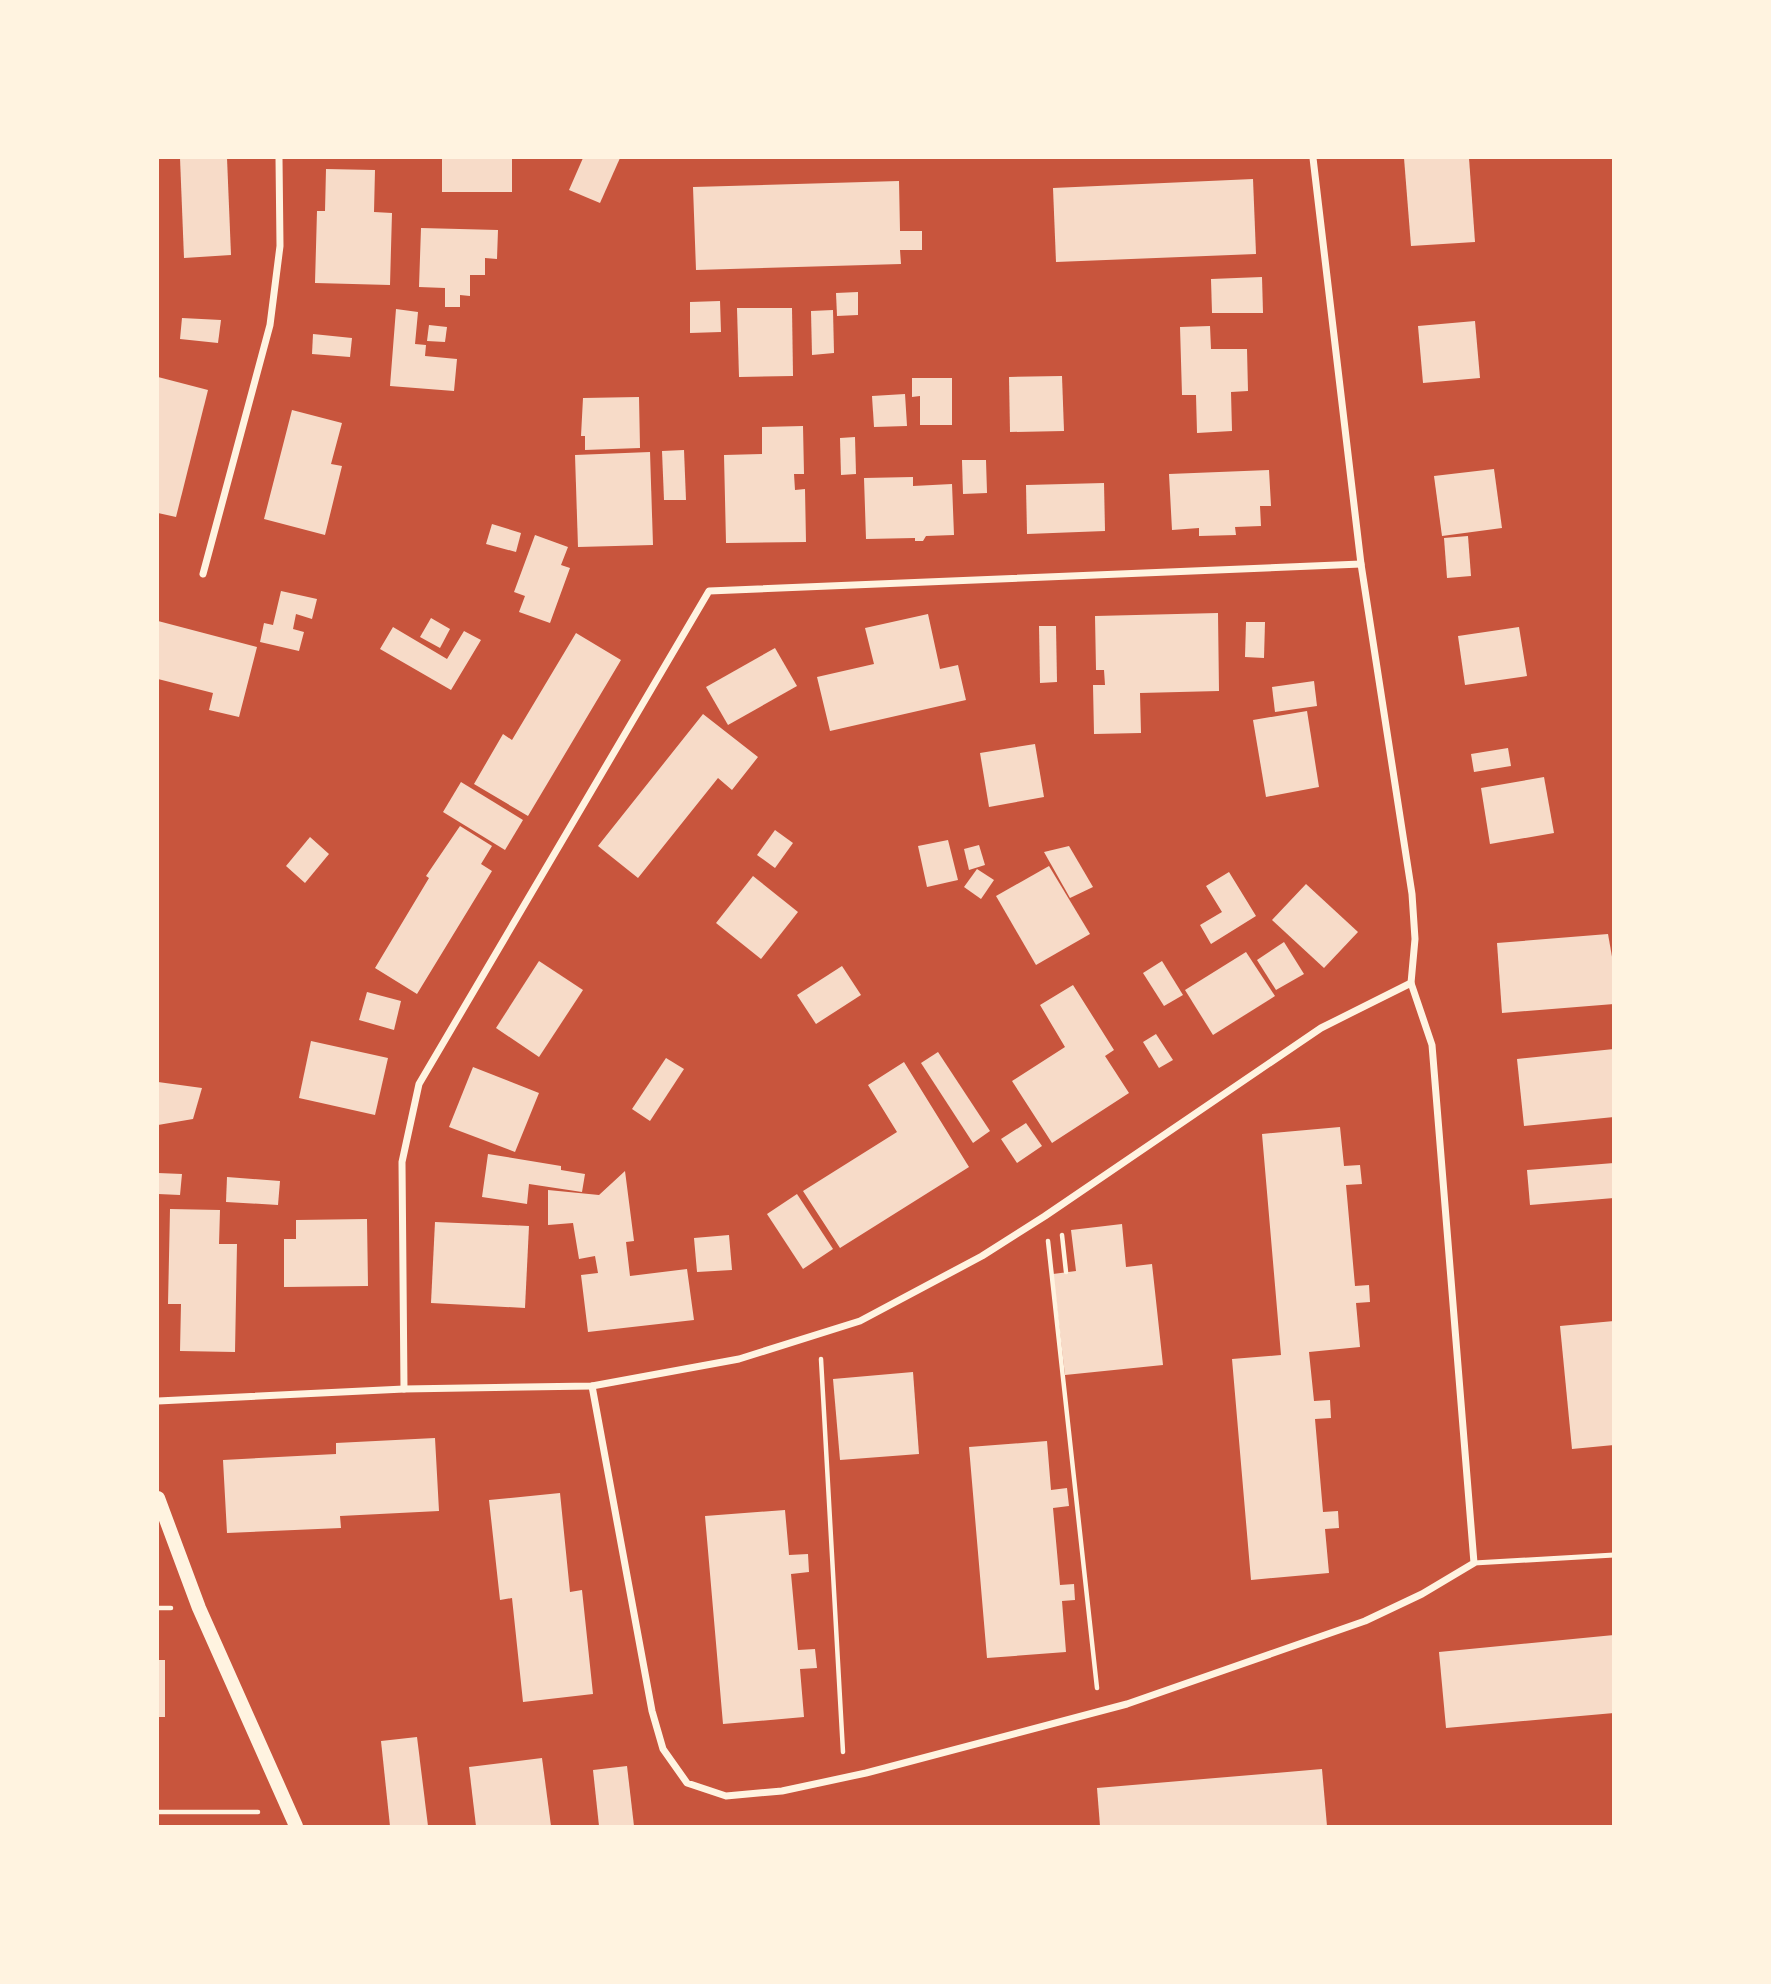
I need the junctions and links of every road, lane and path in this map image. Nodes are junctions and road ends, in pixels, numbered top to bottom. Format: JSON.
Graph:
{"nodes":[{"id":1,"x":279,"y":158,"type":"edge"},
{"id":2,"x":1313,"y":158,"type":"edge"},
{"id":3,"x":1361,"y":564,"type":"junction"},
{"id":4,"x":203,"y":574,"type":"dead end"},
{"id":5,"x":1411,"y":983,"type":"junction"},
{"id":6,"x":1059,"y":1206,"type":"junction"},
{"id":7,"x":1045,"y":1216,"type":"junction"},
{"id":8,"x":1066,"y":1272,"type":"dead end"},
{"id":9,"x":819,"y":1334,"type":"junction"},
{"id":10,"x":592,"y":1386,"type":"junction"},
{"id":11,"x":404,"y":1389,"type":"junction"},
{"id":12,"x":158,"y":1401,"type":"edge"},
{"id":13,"x":158,"y":1498,"type":"edge"},
{"id":14,"x":1614,"y":1555,"type":"edge"},
{"id":15,"x":1474,"y":1563,"type":"junction"},
{"id":16,"x":1099,"y":1712,"type":"junction"},
{"id":17,"x":844,"y":1778,"type":"junction"},
{"id":18,"x":158,"y":1812,"type":"edge"},
{"id":19,"x":289,"y":1812,"type":"junction"},
{"id":20,"x":296,"y":1826,"type":"edge"}],
"edges":[{"from":1,"to":4,"type":"street"},
{"from":2,"to":3,"type":"street"},
{"from":3,"to":5,"type":"street"},
{"from":3,"to":11,"type":"street"},
{"from":5,"to":6,"type":"street"},
{"from":5,"to":15,"type":"street"},
{"from":6,"to":7,"type":"street"},
{"from":6,"to":8,"type":"path"},
{"from":7,"to":9,"type":"street"},
{"from":7,"to":16,"type":"path"},
{"from":9,"to":10,"type":"street"},
{"from":9,"to":17,"type":"path"},
{"from":10,"to":11,"type":"street"},
{"from":10,"to":17,"type":"street"},
{"from":11,"to":12,"type":"street"},
{"from":13,"to":19,"type":"main road"},
{"from":14,"to":15,"type":"lane"},
{"from":15,"to":16,"type":"street"},
{"from":16,"to":17,"type":"street"},
{"from":18,"to":19,"type":"path"},
{"from":19,"to":20,"type":"main road"}]}
